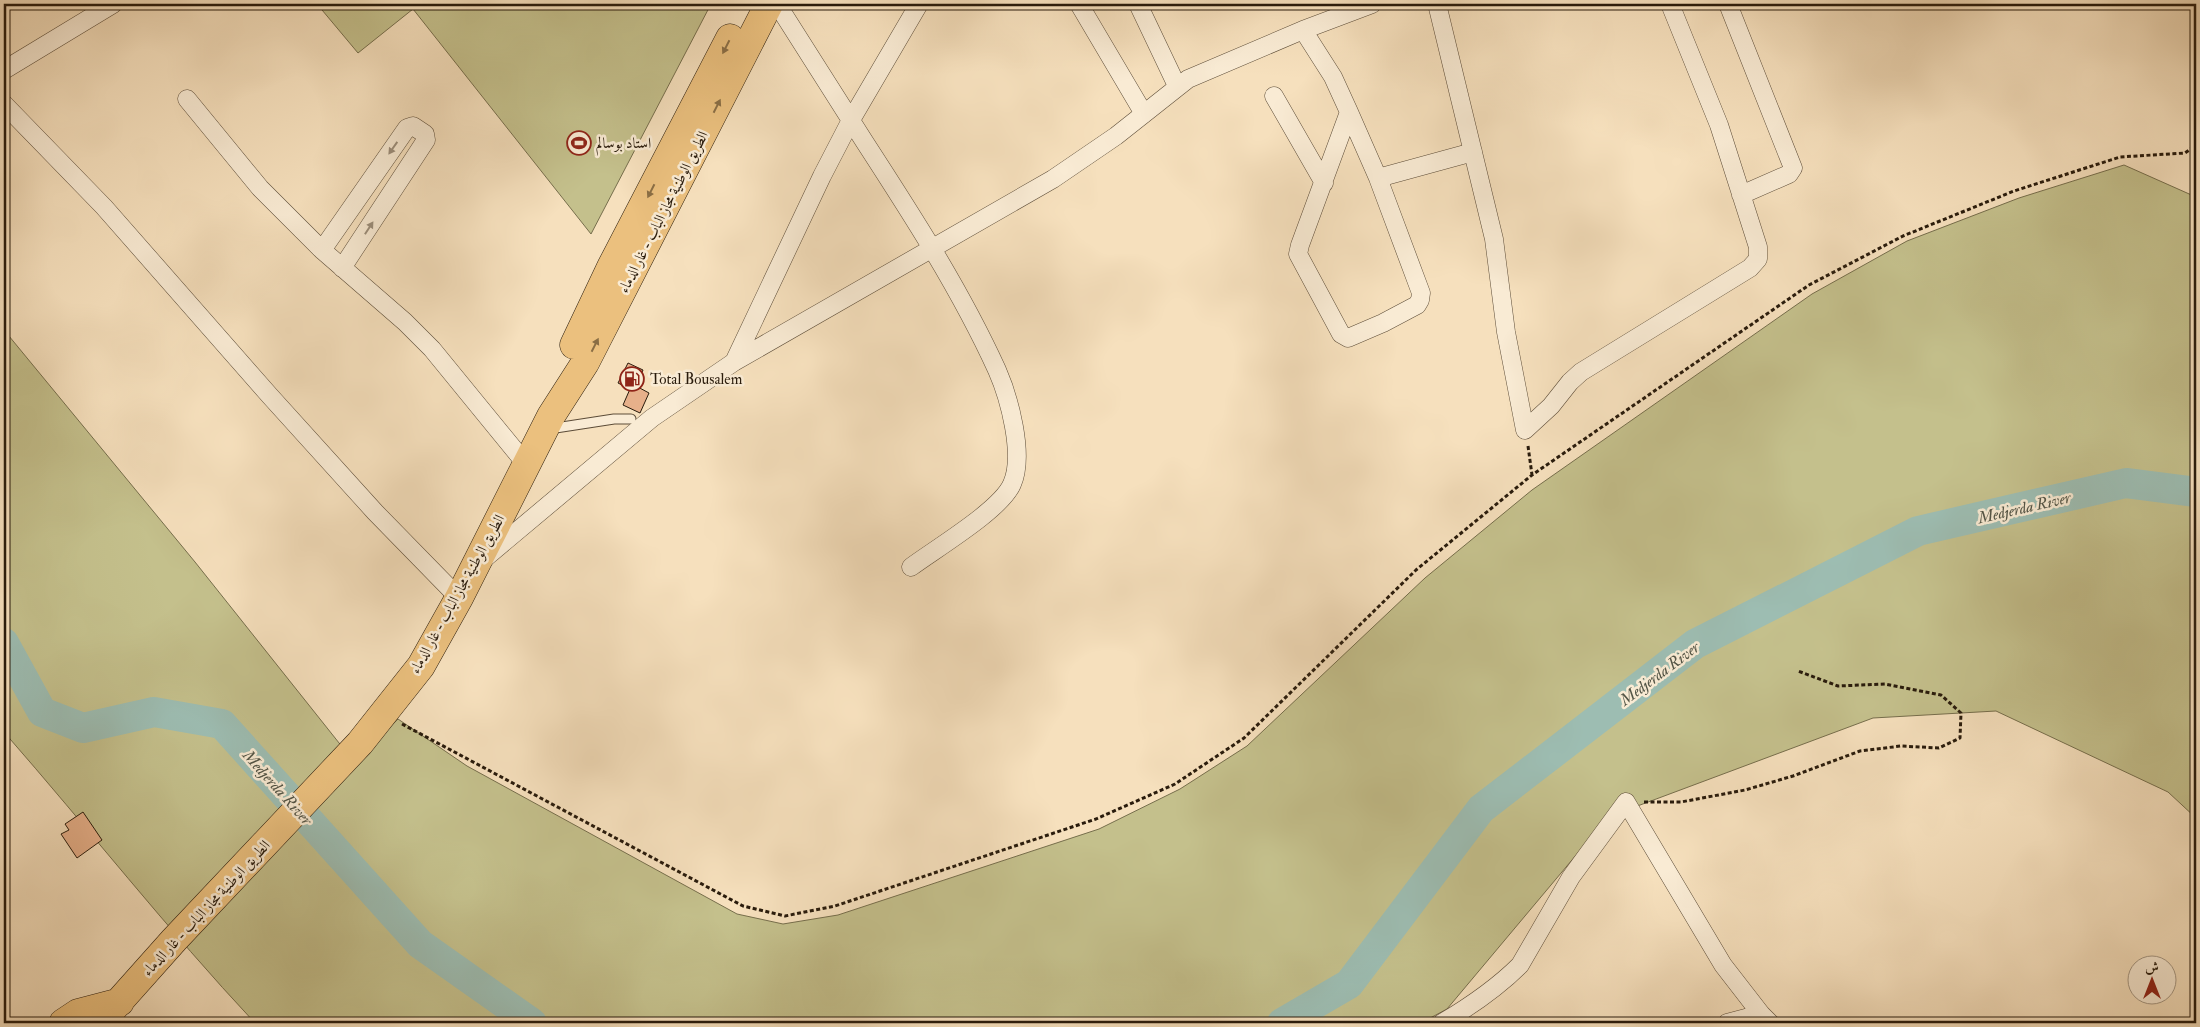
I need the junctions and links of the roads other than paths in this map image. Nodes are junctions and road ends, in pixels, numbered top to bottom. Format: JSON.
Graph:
{"nodes":[{"id":1,"x":113,"y":4,"type":"edge"},
{"id":2,"x":748,"y":4,"type":"edge"},
{"id":3,"x":769,"y":4,"type":"edge"},
{"id":4,"x":777,"y":4,"type":"edge"},
{"id":5,"x":919,"y":4,"type":"edge"},
{"id":6,"x":1079,"y":4,"type":"edge"},
{"id":7,"x":1138,"y":4,"type":"edge"},
{"id":8,"x":1372,"y":4,"type":"edge"},
{"id":9,"x":1437,"y":4,"type":"edge"},
{"id":10,"x":1670,"y":4,"type":"edge"},
{"id":11,"x":1728,"y":4,"type":"edge"},
{"id":12,"x":1303,"y":30,"type":"junction"},
{"id":13,"x":4,"y":70,"type":"edge"},
{"id":14,"x":1177,"y":86,"type":"junction"},
{"id":15,"x":1274,"y":96,"type":"dead end"},
{"id":16,"x":187,"y":99,"type":"dead end"},
{"id":17,"x":4,"y":104,"type":"edge"},
{"id":18,"x":1349,"y":112,"type":"junction"},
{"id":19,"x":1144,"y":114,"type":"junction"},
{"id":20,"x":851,"y":120,"type":"junction"},
{"id":21,"x":1473,"y":152,"type":"junction"},
{"id":22,"x":1378,"y":178,"type":"junction"},
{"id":23,"x":1324,"y":183,"type":"junction"},
{"id":24,"x":1741,"y":195,"type":"junction"},
{"id":25,"x":640,"y":235,"type":"junction"},
{"id":26,"x":933,"y":247,"type":"junction"},
{"id":27,"x":322,"y":250,"type":"junction"},
{"id":28,"x":342,"y":268,"type":"junction"},
{"id":29,"x":734,"y":362,"type":"junction"},
{"id":30,"x":631,"y":419,"type":"dead end"},
{"id":31,"x":547,"y":423,"type":"junction"},
{"id":32,"x":526,"y":464,"type":"junction"},
{"id":33,"x":475,"y":566,"type":"junction"},
{"id":34,"x":911,"y":567,"type":"dead end"},
{"id":35,"x":459,"y":598,"type":"junction"},
{"id":36,"x":120,"y":1002,"type":"junction"},
{"id":37,"x":1766,"y":1019,"type":"edge"},
{"id":38,"x":62,"y":1023,"type":"edge"},
{"id":39,"x":100,"y":1023,"type":"edge"},
{"id":40,"x":1442,"y":1023,"type":"edge"},
{"id":41,"x":1727,"y":1023,"type":"edge"}],
"edges":[{"from":1,"to":13,"type":"street"},
{"from":2,"to":25,"type":"main road","name":"الطريق الوطنية مجاز الباب - غار الدماء","one_way":true},
{"from":25,"to":3,"type":"main road","name":"الطريق الوطنية مجاز الباب - غار الدماء","one_way":true},
{"from":4,"to":20,"type":"street"},
{"from":5,"to":20,"type":"street"},
{"from":6,"to":19,"type":"street"},
{"from":7,"to":14,"type":"street"},
{"from":8,"to":12,"type":"street"},
{"from":9,"to":21,"type":"street"},
{"from":10,"to":24,"type":"street"},
{"from":11,"to":24,"type":"street"},
{"from":12,"to":14,"type":"street"},
{"from":12,"to":18,"type":"street"},
{"from":14,"to":19,"type":"street"},
{"from":15,"to":23,"type":"street"},
{"from":16,"to":27,"type":"street"},
{"from":17,"to":35,"type":"street"},
{"from":18,"to":22,"type":"street"},
{"from":18,"to":23,"type":"street"},
{"from":19,"to":26,"type":"street"},
{"from":20,"to":26,"type":"street"},
{"from":20,"to":29,"type":"street"},
{"from":21,"to":22,"type":"street"},
{"from":21,"to":24,"type":"street"},
{"from":22,"to":23,"type":"street"},
{"from":25,"to":31,"type":"main road","name":"الطريق الوطنية مجاز الباب - غار الدماء"},
{"from":26,"to":29,"type":"street"},
{"from":26,"to":34,"type":"street"},
{"from":27,"to":28,"type":"street"},
{"from":28,"to":27,"type":"street","one_way":true},
{"from":28,"to":32,"type":"street"},
{"from":29,"to":33,"type":"street"},
{"from":30,"to":31,"type":"lane"},
{"from":31,"to":32,"type":"main road","name":"الطريق الوطنية مجاز الباب - غار الدماء"},
{"from":32,"to":33,"type":"main road","name":"الطريق الوطنية مجاز الباب - غار الدماء"},
{"from":33,"to":35,"type":"main road","name":"الطريق الوطنية مجاز الباب - غار الدماء"},
{"from":35,"to":36,"type":"main road","name":"الطريق الوطنية مجاز الباب - غار الدماء"},
{"from":36,"to":38,"type":"main road"},
{"from":36,"to":39,"type":"main road","name":"الطريق الوطنية مجاز الباب - غار الدماء"},
{"from":37,"to":40,"type":"street"},
{"from":37,"to":41,"type":"street"}]}
